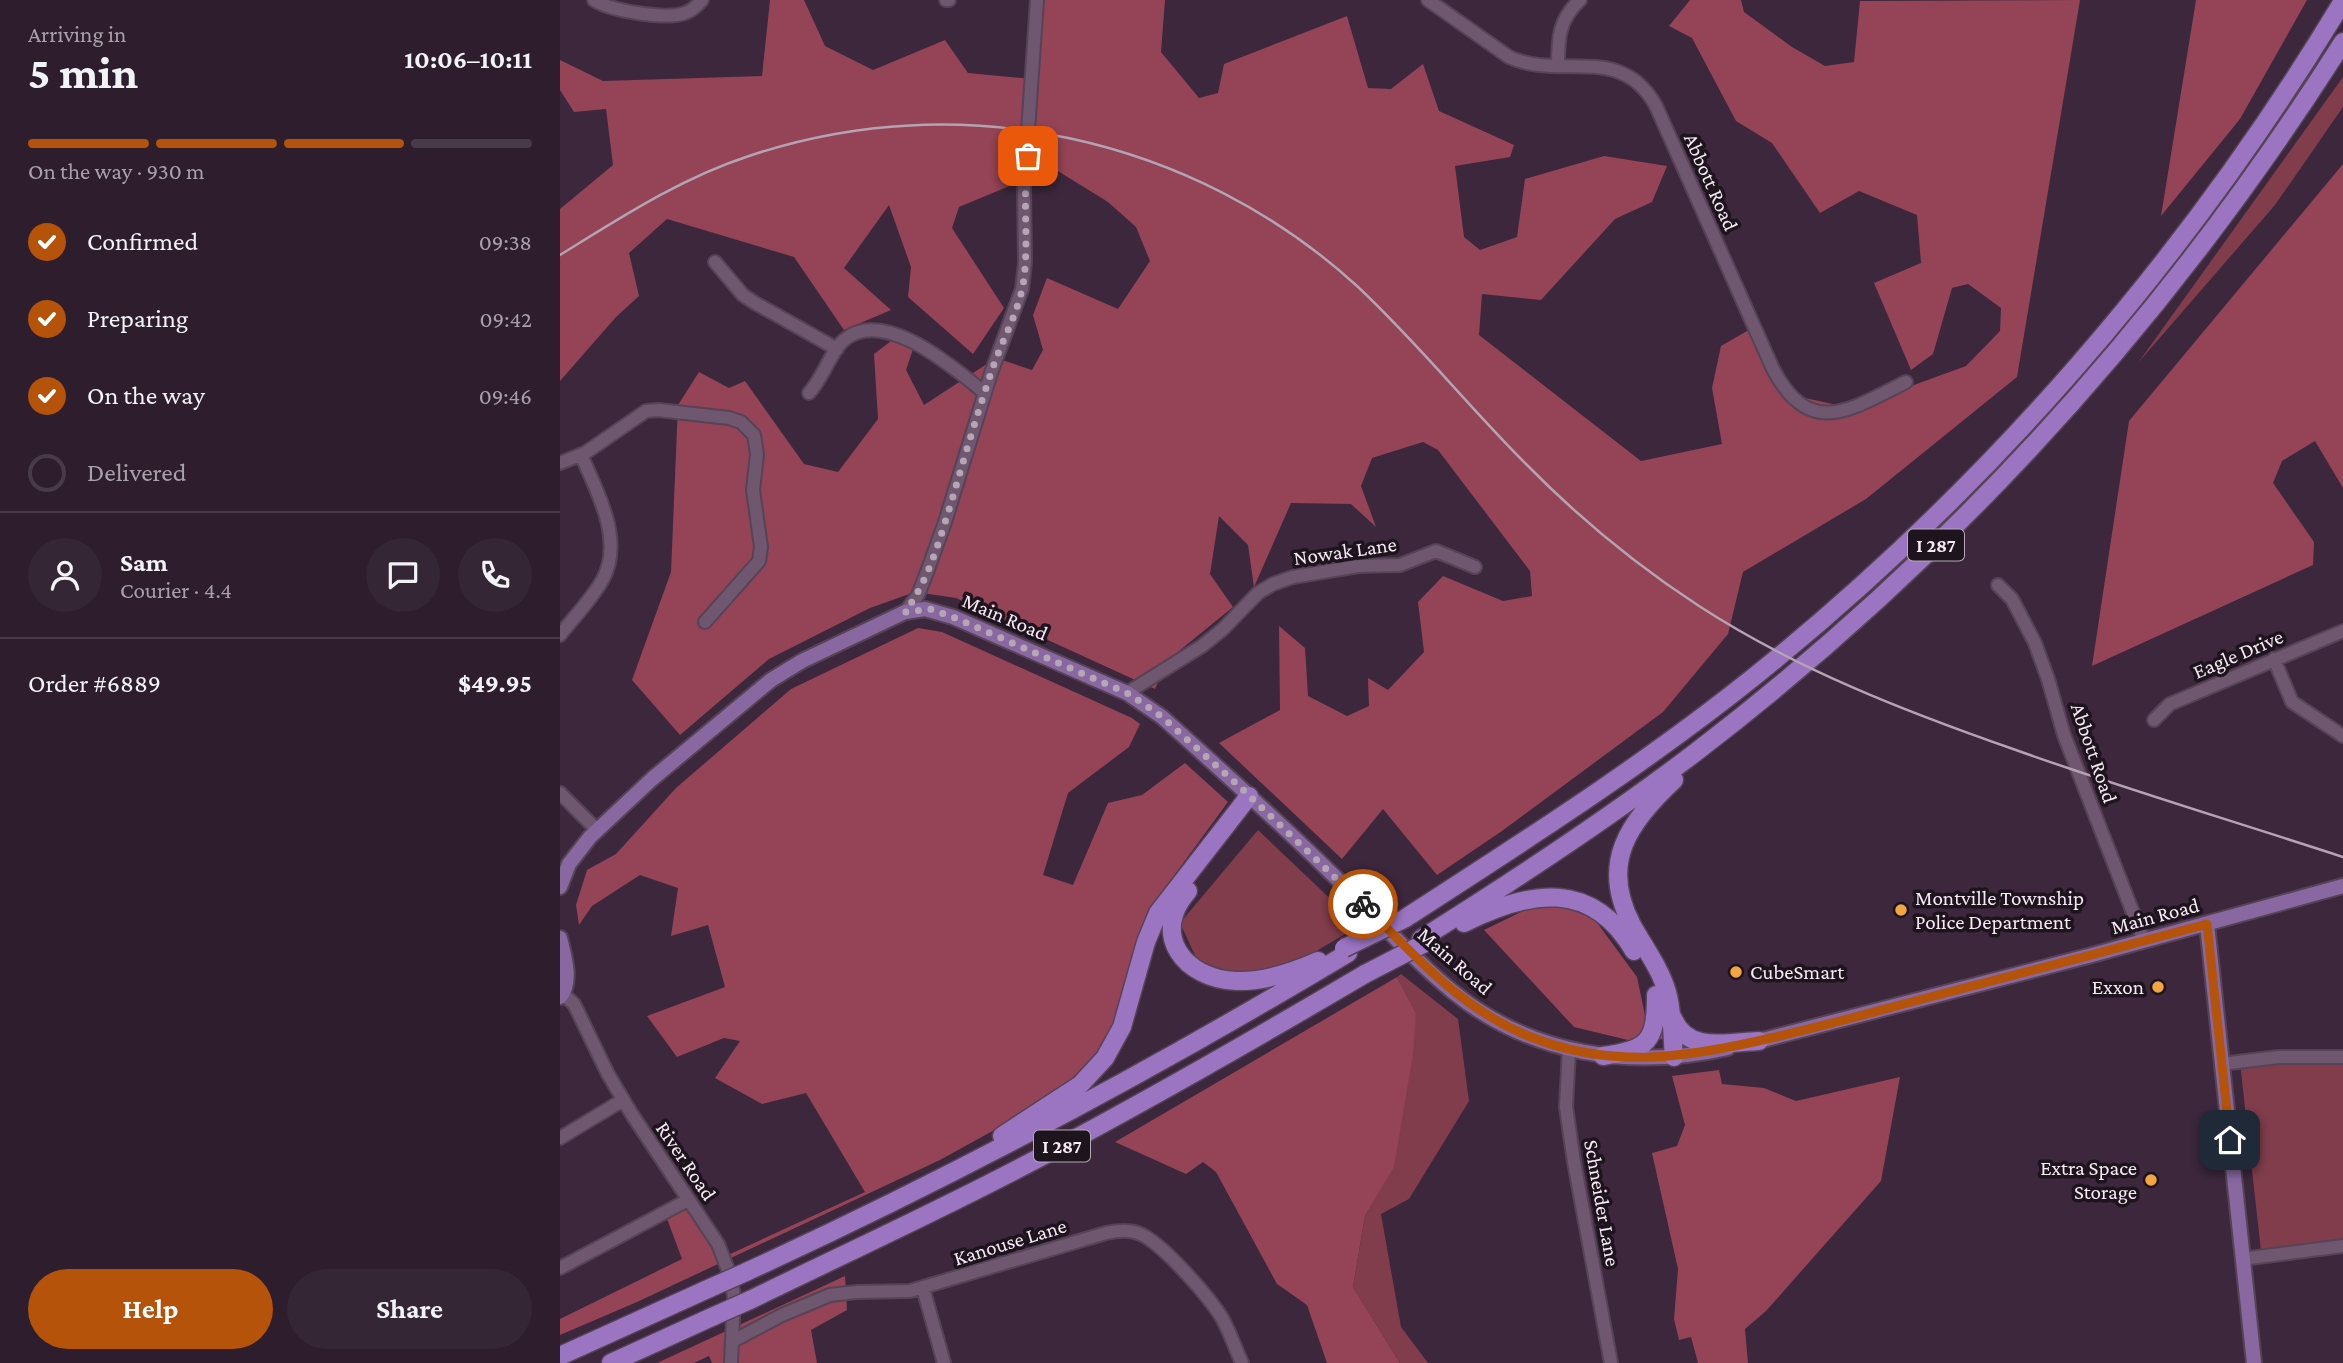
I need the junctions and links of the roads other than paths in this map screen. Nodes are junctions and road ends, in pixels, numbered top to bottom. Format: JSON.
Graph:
{"nodes":[{"id":1,"x":594,"y":0,"type":"edge"},
{"id":2,"x":702,"y":0,"type":"edge"},
{"id":3,"x":1037,"y":0,"type":"edge"},
{"id":4,"x":1428,"y":0,"type":"edge"},
{"id":5,"x":1580,"y":0,"type":"edge"},
{"id":6,"x":2343,"y":1,"type":"edge"},
{"id":7,"x":2343,"y":42,"type":"edge"},
{"id":8,"x":1558,"y":65,"type":"junction"},
{"id":9,"x":715,"y":262,"type":"dead end"},
{"id":10,"x":837,"y":349,"type":"junction"},
{"id":11,"x":1906,"y":382,"type":"dead end"},
{"id":12,"x":809,"y":393,"type":"dead end"},
{"id":13,"x":985,"y":393,"type":"junction"},
{"id":14,"x":581,"y":455,"type":"junction"},
{"id":15,"x":560,"y":463,"type":"edge"},
{"id":16,"x":1475,"y":568,"type":"dead end"},
{"id":17,"x":1998,"y":585,"type":"dead end"},
{"id":18,"x":905,"y":612,"type":"junction"},
{"id":19,"x":705,"y":622,"type":"dead end"},
{"id":20,"x":2343,"y":631,"type":"edge"},
{"id":21,"x":560,"y":635,"type":"edge"},
{"id":22,"x":2274,"y":659,"type":"junction"},
{"id":23,"x":1127,"y":693,"type":"junction"},
{"id":24,"x":1769,"y":694,"type":"junction"},
{"id":25,"x":2154,"y":720,"type":"dead end"},
{"id":26,"x":2343,"y":736,"type":"edge"},
{"id":27,"x":560,"y":793,"type":"edge"},
{"id":28,"x":1253,"y":799,"type":"junction"},
{"id":29,"x":597,"y":830,"type":"junction"},
{"id":30,"x":560,"y":887,"type":"edge"},
{"id":31,"x":2343,"y":887,"type":"edge"},
{"id":32,"x":2207,"y":924,"type":"junction"},
{"id":33,"x":560,"y":938,"type":"edge"},
{"id":34,"x":1423,"y":941,"type":"junction"},
{"id":35,"x":2144,"y":941,"type":"junction"},
{"id":36,"x":1346,"y":951,"type":"junction"},
{"id":37,"x":562,"y":995,"type":"edge"},
{"id":38,"x":1656,"y":995,"type":"junction"},
{"id":39,"x":1671,"y":1014,"type":"junction"},
{"id":40,"x":1759,"y":1041,"type":"junction"},
{"id":41,"x":1569,"y":1049,"type":"junction"},
{"id":42,"x":1603,"y":1056,"type":"junction"},
{"id":43,"x":1669,"y":1057,"type":"junction"},
{"id":44,"x":2343,"y":1057,"type":"edge"},
{"id":45,"x":2221,"y":1064,"type":"junction"},
{"id":46,"x":622,"y":1100,"type":"junction"},
{"id":47,"x":560,"y":1138,"type":"edge"},
{"id":48,"x":688,"y":1200,"type":"junction"},
{"id":49,"x":891,"y":1203,"type":"junction"},
{"id":50,"x":2343,"y":1246,"type":"edge"},
{"id":51,"x":2242,"y":1259,"type":"junction"},
{"id":52,"x":560,"y":1268,"type":"edge"},
{"id":53,"x":923,"y":1288,"type":"junction"},
{"id":54,"x":733,"y":1341,"type":"junction"},
{"id":55,"x":560,"y":1356,"type":"edge"},
{"id":56,"x":611,"y":1363,"type":"edge"},
{"id":57,"x":731,"y":1363,"type":"edge"},
{"id":58,"x":944,"y":1363,"type":"edge"},
{"id":59,"x":1242,"y":1363,"type":"edge"},
{"id":60,"x":1611,"y":1363,"type":"edge"},
{"id":61,"x":2254,"y":1363,"type":"edge"}],
"edges":[{"from":1,"to":2,"type":"street"},
{"from":3,"to":13,"type":"street"},
{"from":4,"to":8,"type":"street","name":"Abbott Road"},
{"from":5,"to":8,"type":"street"},
{"from":6,"to":36,"type":"highway","number":"I 287","bridge":true},
{"from":7,"to":24,"type":"highway","number":"I 287"},
{"from":8,"to":11,"type":"street","name":"Abbott Road"},
{"from":9,"to":10,"type":"street"},
{"from":10,"to":12,"type":"street"},
{"from":10,"to":13,"type":"street"},
{"from":13,"to":18,"type":"street"},
{"from":14,"to":15,"type":"street"},
{"from":14,"to":19,"type":"street"},
{"from":14,"to":21,"type":"street"},
{"from":16,"to":23,"type":"street","name":"Nowak Lane"},
{"from":17,"to":35,"type":"street","name":"Abbott Road"},
{"from":18,"to":23,"type":"main road","name":"Main Road"},
{"from":18,"to":29,"type":"main road","name":"Main Road"},
{"from":20,"to":22,"type":"street","name":"Eagle Drive"},
{"from":22,"to":25,"type":"street","name":"Eagle Drive"},
{"from":22,"to":26,"type":"street"},
{"from":23,"to":28,"type":"main road","name":"Main Road"},
{"from":24,"to":34,"type":"highway","number":"I 287"},
{"from":24,"to":39,"type":"highway"},
{"from":27,"to":29,"type":"street"},
{"from":28,"to":36,"type":"highway"},
{"from":28,"to":41,"type":"main road","name":"Main Road"},
{"from":28,"to":49,"type":"highway"},
{"from":29,"to":30,"type":"main road","name":"Main Road"},
{"from":31,"to":32,"type":"main road","name":"Main Road"},
{"from":32,"to":35,"type":"main road","name":"Main Road"},
{"from":32,"to":45,"type":"main road"},
{"from":33,"to":37,"type":"main road"},
{"from":34,"to":38,"type":"highway"},
{"from":34,"to":56,"type":"highway","number":"I 287","bridge":true},
{"from":35,"to":40,"type":"main road","name":"Main Road"},
{"from":36,"to":49,"type":"highway","number":"I 287"},
{"from":37,"to":46,"type":"street","name":"River Road"},
{"from":38,"to":42,"type":"highway"},
{"from":38,"to":43,"type":"highway"},
{"from":39,"to":40,"type":"highway"},
{"from":39,"to":43,"type":"highway"},
{"from":40,"to":43,"type":"main road","name":"Main Road"},
{"from":41,"to":42,"type":"main road","name":"Main Road"},
{"from":41,"to":60,"type":"street","name":"Schneider Lane"},
{"from":42,"to":43,"type":"main road","name":"Main Road"},
{"from":44,"to":45,"type":"street"},
{"from":45,"to":51,"type":"main road"},
{"from":46,"to":47,"type":"street"},
{"from":46,"to":48,"type":"street","name":"River Road"},
{"from":48,"to":52,"type":"street"},
{"from":48,"to":54,"type":"street","name":"River Road"},
{"from":49,"to":55,"type":"highway","number":"I 287","bridge":true},
{"from":50,"to":51,"type":"street"},
{"from":51,"to":61,"type":"main road"},
{"from":53,"to":54,"type":"street","name":"Kanouse Lane"},
{"from":53,"to":58,"type":"street"},
{"from":53,"to":59,"type":"street","name":"Kanouse Lane"},
{"from":54,"to":57,"type":"street","name":"River Road"}]}
